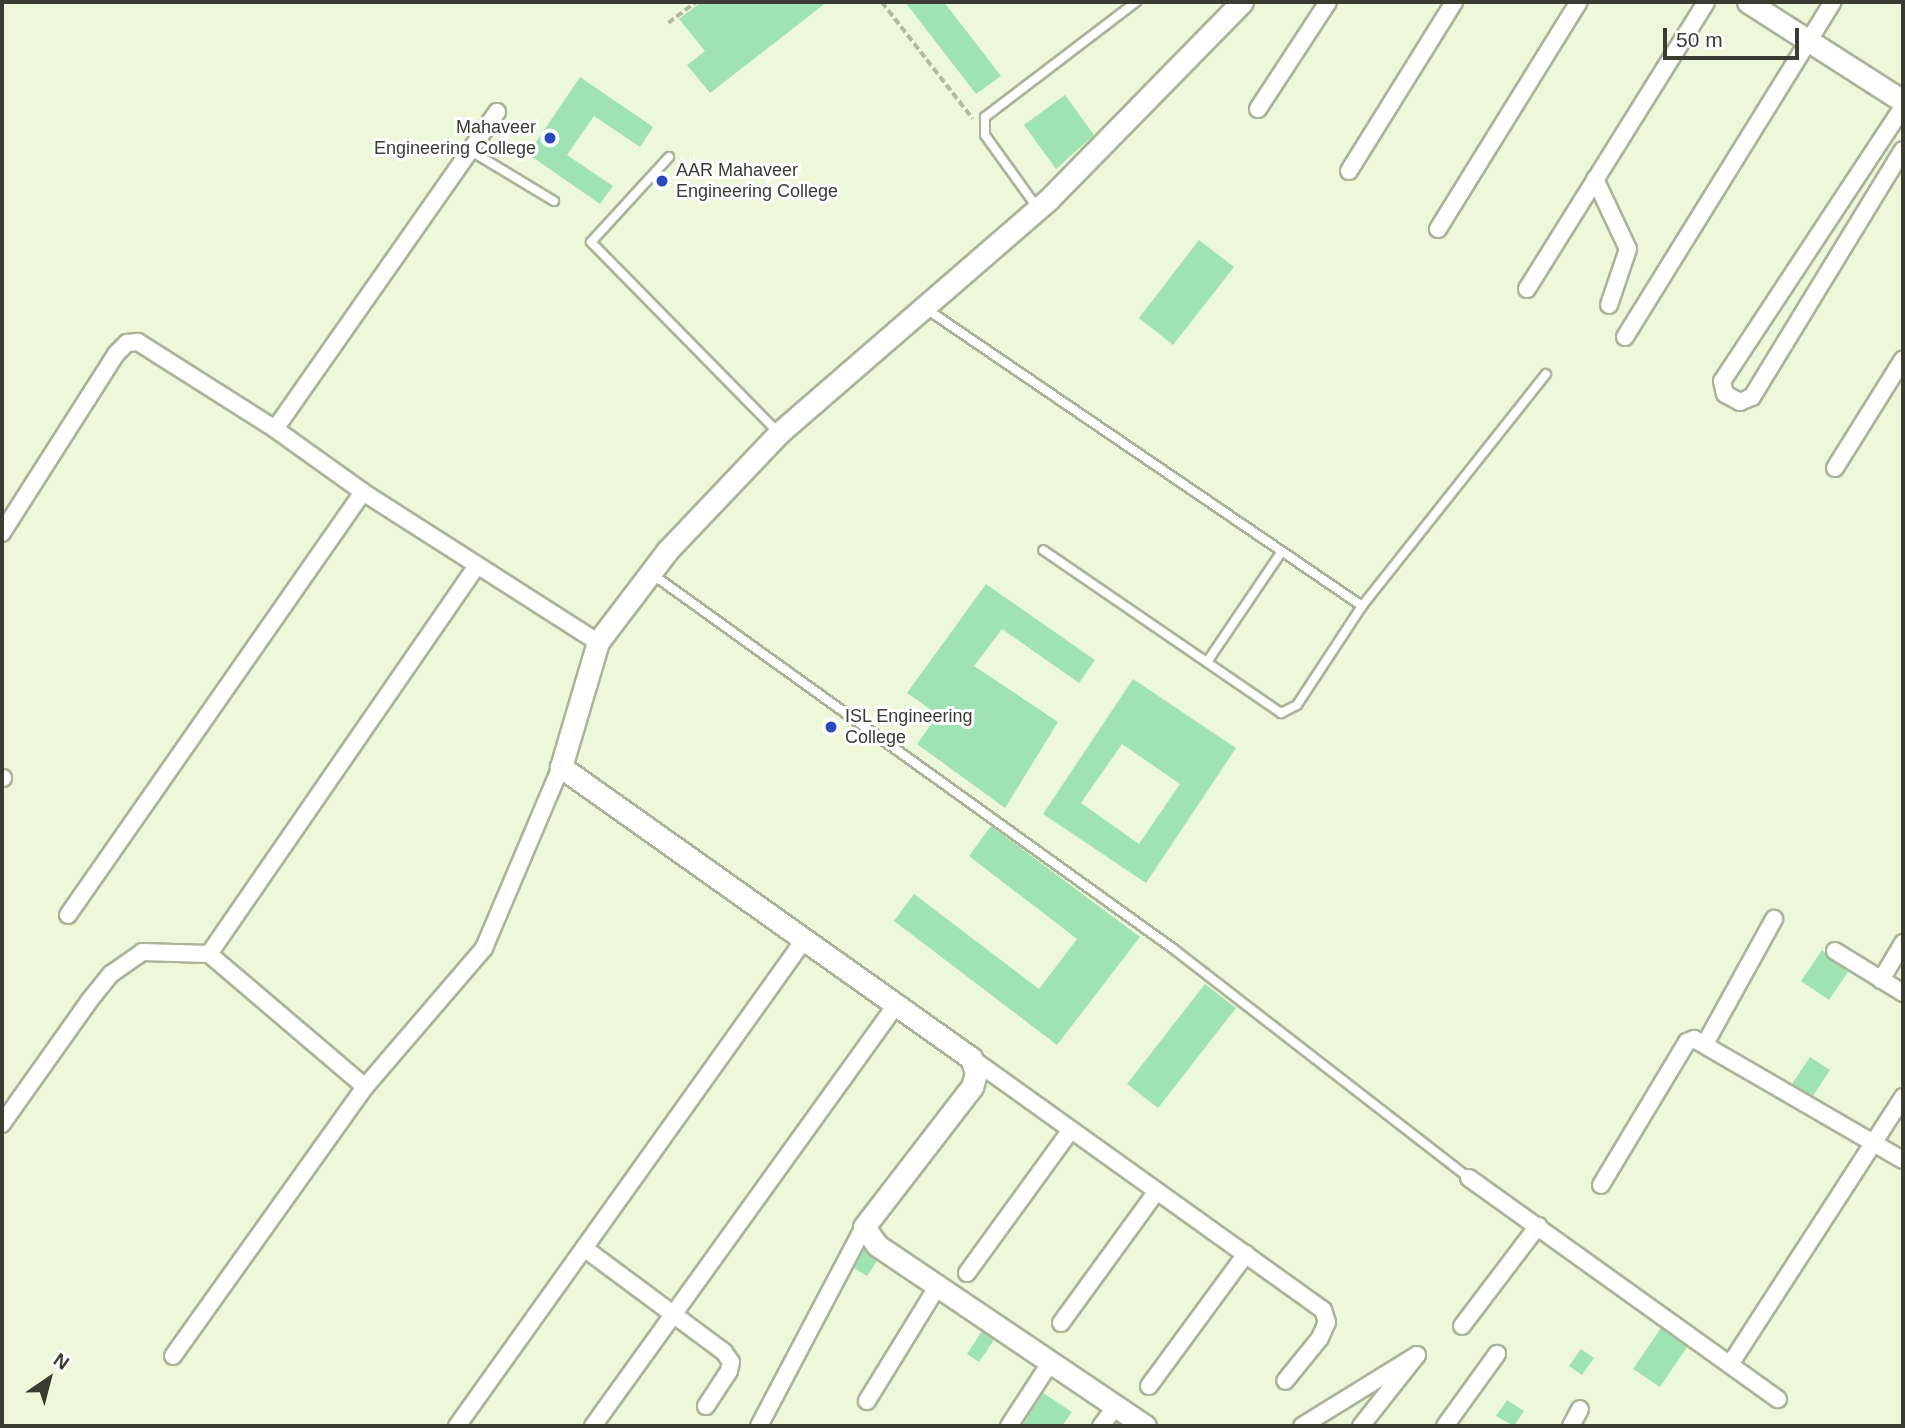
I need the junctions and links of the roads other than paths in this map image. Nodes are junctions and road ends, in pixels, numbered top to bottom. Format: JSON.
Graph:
{"nodes":[{"id":1,"x":1136,"y":2,"type":"edge"},
{"id":2,"x":1242,"y":2,"type":"edge"},
{"id":3,"x":1328,"y":2,"type":"edge"},
{"id":4,"x":1454,"y":2,"type":"edge"},
{"id":5,"x":1579,"y":2,"type":"edge"},
{"id":6,"x":1706,"y":2,"type":"edge"},
{"id":7,"x":1748,"y":2,"type":"edge"},
{"id":8,"x":1833,"y":2,"type":"edge"},
{"id":9,"x":1808,"y":40,"type":"junction"},
{"id":10,"x":1902,"y":108,"type":"edge"},
{"id":11,"x":1258,"y":110,"type":"dead end"},
{"id":12,"x":497,"y":112,"type":"dead end"},
{"id":13,"x":1903,"y":150,"type":"edge"},
{"id":14,"x":471,"y":151,"type":"junction"},
{"id":15,"x":668,"y":157,"type":"dead end"},
{"id":16,"x":1349,"y":171,"type":"dead end"},
{"id":17,"x":1595,"y":179,"type":"junction"},
{"id":18,"x":554,"y":201,"type":"dead end"},
{"id":19,"x":1038,"y":209,"type":"junction"},
{"id":20,"x":1438,"y":229,"type":"dead end"},
{"id":21,"x":1527,"y":289,"type":"dead end"},
{"id":22,"x":1609,"y":305,"type":"dead end"},
{"id":23,"x":925,"y":308,"type":"junction"},
{"id":24,"x":1625,"y":337,"type":"dead end"},
{"id":25,"x":1903,"y":359,"type":"edge"},
{"id":26,"x":1546,"y":374,"type":"dead end"},
{"id":27,"x":275,"y":429,"type":"junction"},
{"id":28,"x":779,"y":433,"type":"junction"},
{"id":29,"x":1835,"y":468,"type":"dead end"},
{"id":30,"x":363,"y":492,"type":"junction"},
{"id":31,"x":2,"y":533,"type":"edge"},
{"id":32,"x":1042,"y":550,"type":"dead end"},
{"id":33,"x":1280,"y":554,"type":"junction"},
{"id":34,"x":477,"y":565,"type":"junction"},
{"id":35,"x":650,"y":572,"type":"junction"},
{"id":36,"x":1362,"y":606,"type":"junction"},
{"id":37,"x":598,"y":642,"type":"junction"},
{"id":38,"x":1207,"y":662,"type":"junction"},
{"id":39,"x":561,"y":767,"type":"junction"},
{"id":40,"x":68,"y":915,"type":"dead end"},
{"id":41,"x":1774,"y":919,"type":"dead end"},
{"id":42,"x":804,"y":940,"type":"junction"},
{"id":43,"x":1903,"y":943,"type":"edge"},
{"id":44,"x":1835,"y":951,"type":"dead end"},
{"id":45,"x":209,"y":954,"type":"junction"},
{"id":46,"x":1881,"y":980,"type":"junction"},
{"id":47,"x":1903,"y":993,"type":"edge"},
{"id":48,"x":896,"y":1005,"type":"junction"},
{"id":49,"x":1705,"y":1044,"type":"junction"},
{"id":50,"x":971,"y":1058,"type":"junction"},
{"id":51,"x":365,"y":1087,"type":"junction"},
{"id":52,"x":1903,"y":1097,"type":"edge"},
{"id":53,"x":2,"y":1124,"type":"edge"},
{"id":54,"x":1071,"y":1130,"type":"junction"},
{"id":55,"x":1875,"y":1141,"type":"junction"},
{"id":56,"x":1903,"y":1160,"type":"edge"},
{"id":57,"x":1469,"y":1178,"type":"joint"},
{"id":58,"x":1601,"y":1185,"type":"dead end"},
{"id":59,"x":1157,"y":1191,"type":"junction"},
{"id":60,"x":1538,"y":1226,"type":"junction"},
{"id":61,"x":864,"y":1227,"type":"junction"},
{"id":62,"x":584,"y":1248,"type":"junction"},
{"id":63,"x":1246,"y":1254,"type":"junction"},
{"id":64,"x":967,"y":1273,"type":"dead end"},
{"id":65,"x":937,"y":1287,"type":"junction"},
{"id":66,"x":673,"y":1315,"type":"junction"},
{"id":67,"x":1061,"y":1323,"type":"dead end"},
{"id":68,"x":1462,"y":1326,"type":"dead end"},
{"id":69,"x":1497,"y":1354,"type":"dead end"},
{"id":70,"x":173,"y":1356,"type":"dead end"},
{"id":71,"x":1050,"y":1363,"type":"junction"},
{"id":72,"x":1731,"y":1363,"type":"junction"},
{"id":73,"x":1285,"y":1381,"type":"dead end"},
{"id":74,"x":1149,"y":1386,"type":"dead end"},
{"id":75,"x":1778,"y":1398,"type":"dead end"},
{"id":76,"x":867,"y":1401,"type":"dead end"},
{"id":77,"x":1117,"y":1405,"type":"junction"},
{"id":78,"x":706,"y":1406,"type":"dead end"},
{"id":79,"x":1580,"y":1409,"type":"dead end"},
{"id":80,"x":457,"y":1426,"type":"edge"},
{"id":81,"x":593,"y":1426,"type":"edge"},
{"id":82,"x":759,"y":1426,"type":"edge"},
{"id":83,"x":1009,"y":1426,"type":"edge"},
{"id":84,"x":1101,"y":1426,"type":"edge"},
{"id":85,"x":1145,"y":1426,"type":"edge"},
{"id":86,"x":1302,"y":1426,"type":"edge"},
{"id":87,"x":1362,"y":1426,"type":"edge"},
{"id":88,"x":1446,"y":1426,"type":"edge"},
{"id":89,"x":1571,"y":1426,"type":"edge"}],
"edges":[{"from":1,"to":19,"type":"lane"},
{"from":2,"to":19,"type":"street"},
{"from":3,"to":11,"type":"street"},
{"from":4,"to":16,"type":"street"},
{"from":5,"to":20,"type":"street"},
{"from":6,"to":17,"type":"street"},
{"from":7,"to":9,"type":"street"},
{"from":8,"to":9,"type":"street"},
{"from":9,"to":10,"type":"street"},
{"from":9,"to":24,"type":"street"},
{"from":10,"to":13,"type":"street"},
{"from":12,"to":14,"type":"street"},
{"from":14,"to":18,"type":"lane"},
{"from":14,"to":27,"type":"street"},
{"from":15,"to":28,"type":"lane"},
{"from":17,"to":21,"type":"street"},
{"from":17,"to":22,"type":"street"},
{"from":19,"to":23,"type":"street"},
{"from":23,"to":28,"type":"street"},
{"from":23,"to":33,"type":"lane"},
{"from":25,"to":29,"type":"street"},
{"from":26,"to":36,"type":"lane"},
{"from":27,"to":30,"type":"street"},
{"from":27,"to":31,"type":"street"},
{"from":28,"to":35,"type":"street"},
{"from":30,"to":34,"type":"street"},
{"from":30,"to":40,"type":"street"},
{"from":32,"to":38,"type":"lane"},
{"from":33,"to":36,"type":"lane"},
{"from":33,"to":38,"type":"lane"},
{"from":34,"to":37,"type":"street"},
{"from":34,"to":45,"type":"street"},
{"from":35,"to":37,"type":"street"},
{"from":35,"to":57,"type":"lane"},
{"from":36,"to":38,"type":"lane"},
{"from":37,"to":39,"type":"street"},
{"from":39,"to":42,"type":"street"},
{"from":39,"to":51,"type":"street"},
{"from":41,"to":49,"type":"street"},
{"from":42,"to":48,"type":"street"},
{"from":42,"to":62,"type":"street"},
{"from":43,"to":46,"type":"street"},
{"from":44,"to":46,"type":"street"},
{"from":45,"to":51,"type":"street"},
{"from":45,"to":53,"type":"street"},
{"from":46,"to":47,"type":"street"},
{"from":48,"to":50,"type":"street"},
{"from":48,"to":66,"type":"street"},
{"from":49,"to":55,"type":"street"},
{"from":49,"to":58,"type":"street"},
{"from":50,"to":54,"type":"street"},
{"from":50,"to":61,"type":"street"},
{"from":51,"to":70,"type":"street"},
{"from":52,"to":55,"type":"street"},
{"from":54,"to":59,"type":"street"},
{"from":54,"to":64,"type":"street"},
{"from":55,"to":56,"type":"street"},
{"from":55,"to":72,"type":"street"},
{"from":57,"to":60,"type":"street"},
{"from":59,"to":63,"type":"street"},
{"from":59,"to":67,"type":"street"},
{"from":60,"to":68,"type":"street"},
{"from":60,"to":72,"type":"street"},
{"from":61,"to":65,"type":"street"},
{"from":61,"to":82,"type":"street"},
{"from":62,"to":66,"type":"street"},
{"from":62,"to":80,"type":"street"},
{"from":63,"to":73,"type":"street"},
{"from":63,"to":74,"type":"street"},
{"from":65,"to":71,"type":"street"},
{"from":65,"to":76,"type":"street"},
{"from":66,"to":78,"type":"street"},
{"from":66,"to":81,"type":"street"},
{"from":69,"to":88,"type":"street"},
{"from":71,"to":77,"type":"street"},
{"from":71,"to":83,"type":"street"},
{"from":72,"to":75,"type":"street"},
{"from":77,"to":84,"type":"street"},
{"from":77,"to":85,"type":"street"},
{"from":79,"to":89,"type":"street"},
{"from":86,"to":87,"type":"street"}]}
